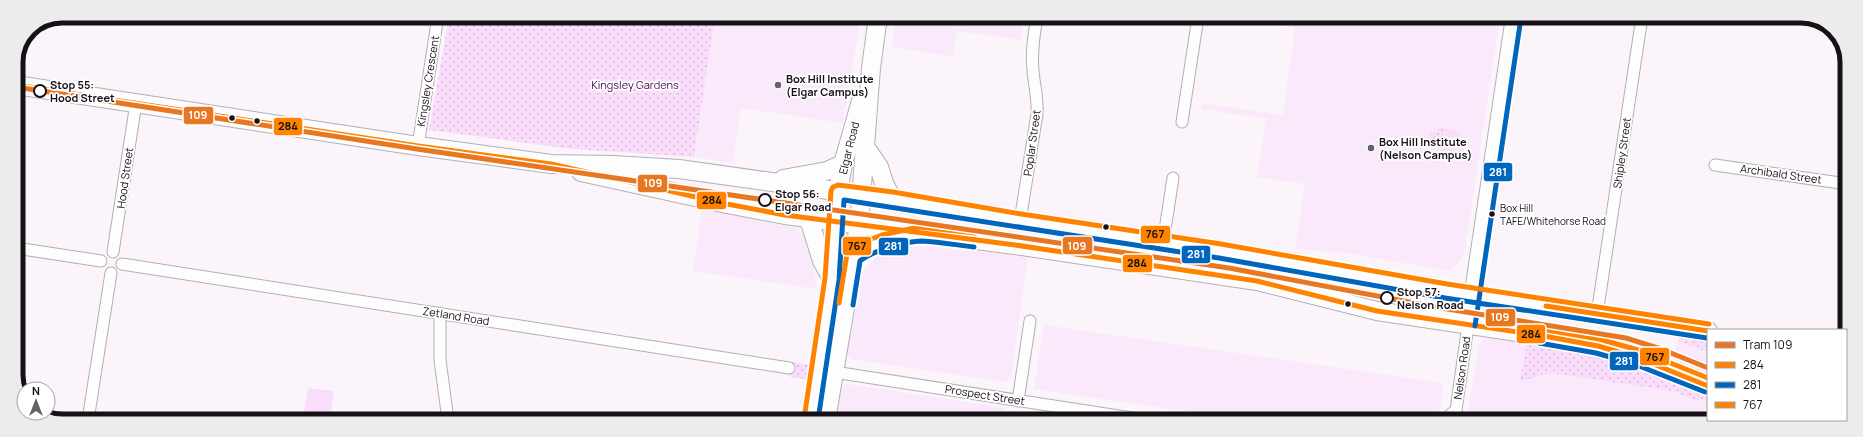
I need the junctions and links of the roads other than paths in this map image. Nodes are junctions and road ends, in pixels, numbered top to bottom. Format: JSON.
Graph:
{"nodes":[{"id":1,"x":437,"y":23,"type":"edge"},
{"id":2,"x":877,"y":23,"type":"edge"},
{"id":3,"x":1036,"y":23,"type":"edge"},
{"id":4,"x":1197,"y":23,"type":"edge"},
{"id":5,"x":1513,"y":23,"type":"edge"},
{"id":6,"x":1641,"y":23,"type":"edge"},
{"id":7,"x":871,"y":68,"type":"junction"},
{"id":8,"x":23,"y":85,"type":"edge"},
{"id":9,"x":136,"y":103,"type":"junction"},
{"id":10,"x":1182,"y":122,"type":"dead end"},
{"id":11,"x":418,"y":146,"type":"junction"},
{"id":12,"x":866,"y":148,"type":"junction"},
{"id":13,"x":551,"y":164,"type":"junction"},
{"id":14,"x":843,"y":164,"type":"junction"},
{"id":15,"x":1715,"y":164,"type":"dead end"},
{"id":16,"x":1173,"y":178,"type":"dead end"},
{"id":17,"x":768,"y":182,"type":"junction"},
{"id":18,"x":1840,"y":183,"type":"edge"},
{"id":19,"x":838,"y":192,"type":"junction"},
{"id":20,"x":861,"y":195,"type":"junction"},
{"id":21,"x":892,"y":199,"type":"junction"},
{"id":22,"x":809,"y":219,"type":"junction"},
{"id":23,"x":1020,"y":221,"type":"junction"},
{"id":24,"x":837,"y":223,"type":"junction"},
{"id":25,"x":859,"y":225,"type":"junction"},
{"id":26,"x":920,"y":234,"type":"junction"},
{"id":27,"x":1163,"y":243,"type":"junction"},
{"id":28,"x":23,"y":249,"type":"edge"},
{"id":29,"x":113,"y":252,"type":"junction"},
{"id":30,"x":854,"y":257,"type":"junction"},
{"id":31,"x":101,"y":261,"type":"junction"},
{"id":32,"x":122,"y":264,"type":"junction"},
{"id":33,"x":111,"y":273,"type":"junction"},
{"id":34,"x":832,"y":279,"type":"junction"},
{"id":35,"x":1472,"y":295,"type":"junction"},
{"id":36,"x":440,"y":313,"type":"junction"},
{"id":37,"x":1598,"y":314,"type":"junction"},
{"id":38,"x":1030,"y":320,"type":"dead end"},
{"id":39,"x":1468,"y":325,"type":"junction"},
{"id":40,"x":1707,"y":331,"type":"edge"},
{"id":41,"x":789,"y":368,"type":"dead end"},
{"id":42,"x":826,"y":373,"type":"junction"},
{"id":43,"x":1707,"y":386,"type":"edge"},
{"id":44,"x":1018,"y":401,"type":"junction"},
{"id":45,"x":89,"y":414,"type":"edge"},
{"id":46,"x":447,"y":414,"type":"edge"},
{"id":47,"x":814,"y":414,"type":"edge"},
{"id":48,"x":826,"y":414,"type":"edge"},
{"id":49,"x":1104,"y":414,"type":"edge"},
{"id":50,"x":1457,"y":414,"type":"edge"}],
"edges":[{"from":1,"to":11,"type":"street","name":"Kingsley Crescent"},
{"from":2,"to":7,"type":"main road","name":"Elgar Road"},
{"from":3,"to":23,"type":"street","name":"Poplar Street"},
{"from":4,"to":10,"type":"street"},
{"from":5,"to":35,"type":"street","name":"Nelson Road"},
{"from":6,"to":37,"type":"street","name":"Shipley Street"},
{"from":7,"to":12,"type":"main road","name":"Elgar Road"},
{"from":7,"to":14,"type":"main road","name":"Elgar Road"},
{"from":8,"to":9,"type":"main road"},
{"from":9,"to":11,"type":"main road"},
{"from":9,"to":29,"type":"street","name":"Hood Street"},
{"from":11,"to":13,"type":"main road"},
{"from":12,"to":20,"type":"main road","name":"Elgar Road"},
{"from":12,"to":21,"type":"main road"},
{"from":13,"to":17,"type":"main road"},
{"from":13,"to":22,"type":"main road"},
{"from":14,"to":17,"type":"main road"},
{"from":14,"to":19,"type":"main road","name":"Elgar Road"},
{"from":15,"to":18,"type":"street","name":"Archibald Street"},
{"from":16,"to":27,"type":"street"},
{"from":17,"to":19,"type":"main road"},
{"from":19,"to":20,"type":"main road"},
{"from":19,"to":24,"type":"main road","name":"Elgar Road"},
{"from":20,"to":21,"type":"main road"},
{"from":20,"to":25,"type":"main road","name":"Elgar Road"},
{"from":21,"to":23,"type":"main road"},
{"from":22,"to":24,"type":"main road"},
{"from":22,"to":34,"type":"main road"},
{"from":23,"to":27,"type":"main road"},
{"from":24,"to":25,"type":"main road"},
{"from":24,"to":34,"type":"main road","name":"Elgar Road"},
{"from":25,"to":26,"type":"main road"},
{"from":25,"to":30,"type":"main road","name":"Elgar Road"},
{"from":26,"to":30,"type":"main road"},
{"from":26,"to":39,"type":"main road"},
{"from":27,"to":35,"type":"main road"},
{"from":28,"to":31,"type":"street"},
{"from":29,"to":31,"type":"street"},
{"from":29,"to":32,"type":"street"},
{"from":30,"to":42,"type":"main road","name":"Elgar Road"},
{"from":31,"to":33,"type":"street"},
{"from":32,"to":33,"type":"street"},
{"from":32,"to":36,"type":"street","name":"Zetland Road"},
{"from":33,"to":45,"type":"street"},
{"from":34,"to":42,"type":"main road","name":"Elgar Road"},
{"from":35,"to":37,"type":"main road"},
{"from":35,"to":39,"type":"street","name":"Nelson Road"},
{"from":36,"to":41,"type":"street","name":"Zetland Road"},
{"from":36,"to":46,"type":"street"},
{"from":37,"to":40,"type":"main road"},
{"from":38,"to":44,"type":"street"},
{"from":39,"to":43,"type":"main road"},
{"from":39,"to":50,"type":"street","name":"Nelson Road"},
{"from":42,"to":44,"type":"street","name":"Prospect Street"},
{"from":42,"to":47,"type":"main road","name":"Elgar Road"},
{"from":42,"to":48,"type":"main road","name":"Elgar Road"},
{"from":44,"to":49,"type":"street","name":"Prospect Street"}]}
